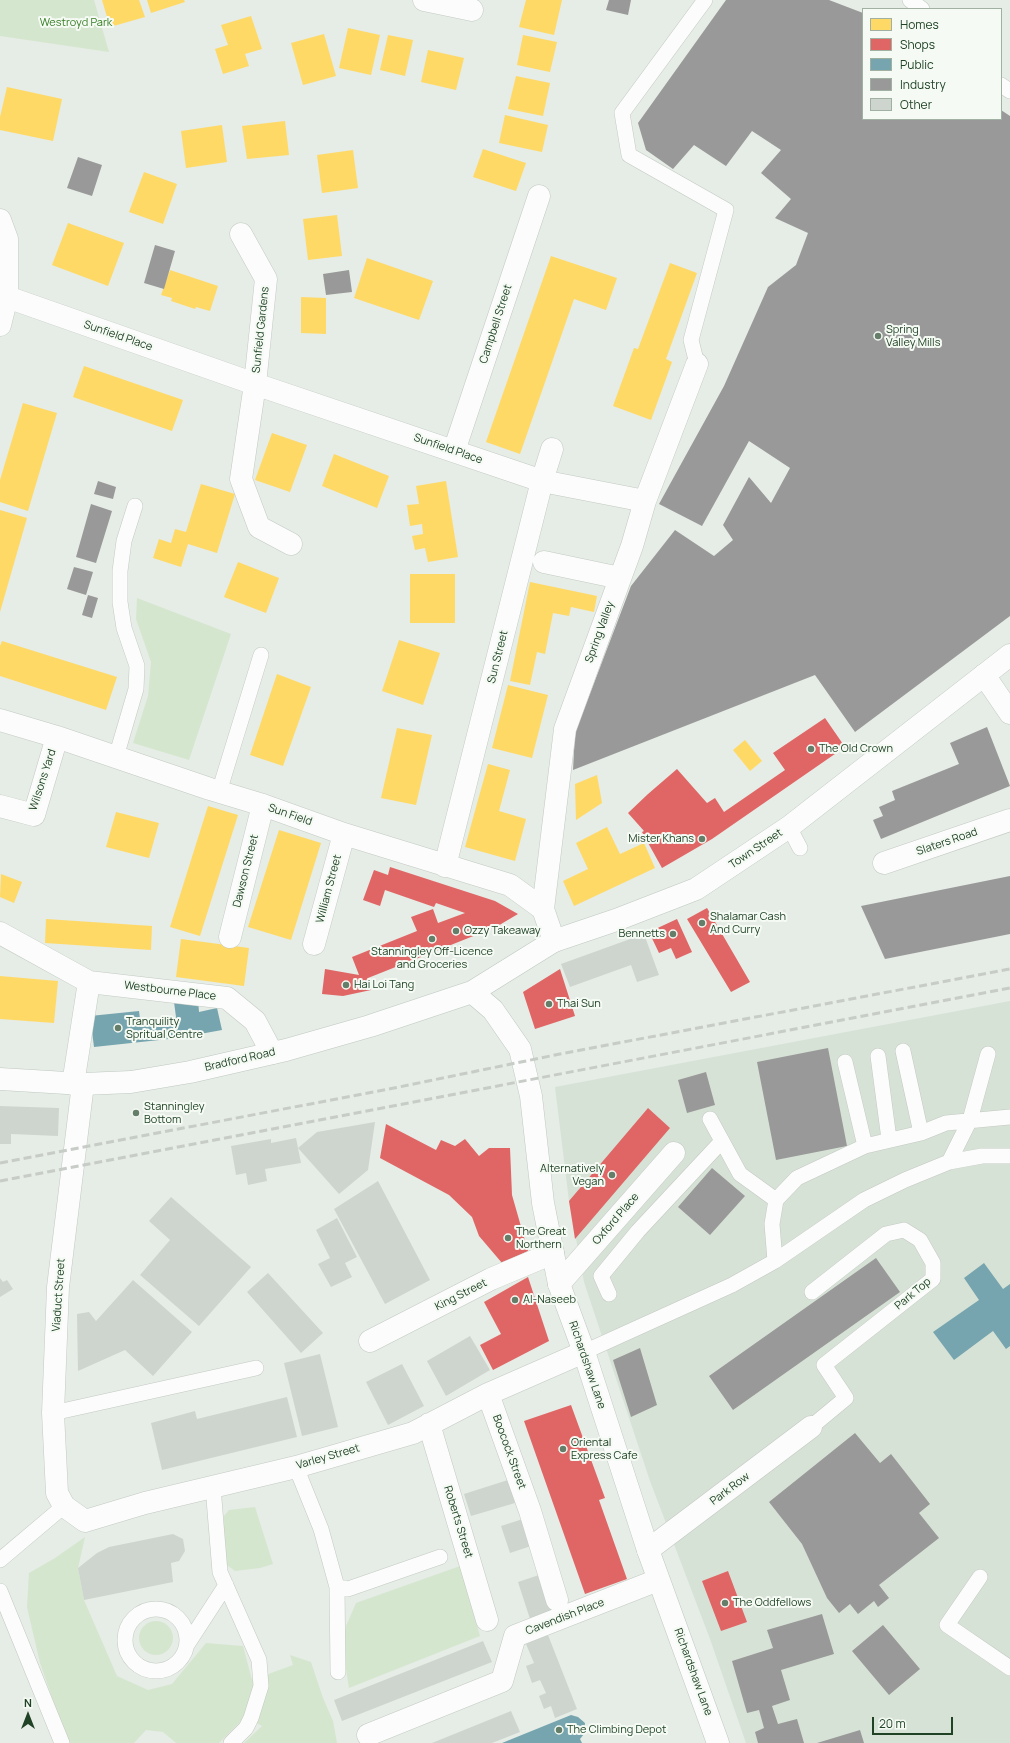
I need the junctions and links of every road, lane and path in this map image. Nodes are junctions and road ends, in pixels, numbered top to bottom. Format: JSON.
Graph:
{"nodes":[{"id":1,"x":424,"y":0,"type":"edge"},
{"id":2,"x":705,"y":0,"type":"edge"},
{"id":3,"x":910,"y":0,"type":"edge"},
{"id":4,"x":921,"y":8,"type":"edge"},
{"id":5,"x":472,"y":10,"type":"dead end"},
{"id":6,"x":539,"y":196,"type":"dead end"},
{"id":7,"x":0,"y":220,"type":"edge"},
{"id":8,"x":241,"y":234,"type":"dead end"},
{"id":9,"x":7,"y":297,"type":"junction"},
{"id":10,"x":0,"y":325,"type":"edge"},
{"id":11,"x":697,"y":364,"type":"joint"},
{"id":12,"x":255,"y":384,"type":"junction"},
{"id":13,"x":552,"y":449,"type":"dead end"},
{"id":14,"x":454,"y":451,"type":"junction"},
{"id":15,"x":542,"y":481,"type":"junction"},
{"id":16,"x":645,"y":501,"type":"junction"},
{"id":17,"x":135,"y":506,"type":"dead end"},
{"id":18,"x":291,"y":544,"type":"dead end"},
{"id":19,"x":544,"y":562,"type":"dead end"},
{"id":20,"x":620,"y":578,"type":"junction"},
{"id":21,"x":261,"y":655,"type":"dead end"},
{"id":22,"x":1010,"y":656,"type":"edge"},
{"id":23,"x":984,"y":675,"type":"junction"},
{"id":24,"x":1010,"y":713,"type":"edge"},
{"id":25,"x":0,"y":720,"type":"edge"},
{"id":26,"x":56,"y":737,"type":"junction"},
{"id":27,"x":116,"y":757,"type":"junction"},
{"id":28,"x":219,"y":792,"type":"junction"},
{"id":29,"x":263,"y":805,"type":"junction"},
{"id":30,"x":0,"y":806,"type":"edge"},
{"id":31,"x":1010,"y":820,"type":"edge"},
{"id":32,"x":789,"y":827,"type":"junction"},
{"id":33,"x":344,"y":834,"type":"junction"},
{"id":34,"x":800,"y":848,"type":"dead end"},
{"id":35,"x":884,"y":863,"type":"dead end"},
{"id":36,"x":445,"y":866,"type":"junction"},
{"id":37,"x":543,"y":909,"type":"junction"},
{"id":38,"x":0,"y":933,"type":"edge"},
{"id":39,"x":230,"y":937,"type":"dead end"},
{"id":40,"x":554,"y":941,"type":"junction"},
{"id":41,"x":314,"y":944,"type":"dead end"},
{"id":42,"x":89,"y":982,"type":"junction"},
{"id":43,"x":472,"y":992,"type":"junction"},
{"id":44,"x":903,"y":1051,"type":"dead end"},
{"id":45,"x":272,"y":1053,"type":"junction"},
{"id":46,"x":988,"y":1054,"type":"dead end"},
{"id":47,"x":878,"y":1056,"type":"dead end"},
{"id":48,"x":845,"y":1062,"type":"dead end"},
{"id":49,"x":0,"y":1079,"type":"edge"},
{"id":50,"x":78,"y":1084,"type":"junction"},
{"id":51,"x":1010,"y":1117,"type":"edge"},
{"id":52,"x":710,"y":1119,"type":"dead end"},
{"id":53,"x":970,"y":1120,"type":"junction"},
{"id":54,"x":921,"y":1133,"type":"junction"},
{"id":55,"x":889,"y":1139,"type":"junction"},
{"id":56,"x":722,"y":1141,"type":"junction"},
{"id":57,"x":865,"y":1146,"type":"junction"},
{"id":58,"x":674,"y":1153,"type":"dead end"},
{"id":59,"x":1010,"y":1156,"type":"edge"},
{"id":60,"x":949,"y":1162,"type":"junction"},
{"id":61,"x":776,"y":1200,"type":"junction"},
{"id":62,"x":552,"y":1253,"type":"junction"},
{"id":63,"x":775,"y":1261,"type":"junction"},
{"id":64,"x":559,"y":1284,"type":"junction"},
{"id":65,"x":812,"y":1292,"type":"dead end"},
{"id":66,"x":609,"y":1294,"type":"dead end"},
{"id":67,"x":370,"y":1341,"type":"dead end"},
{"id":68,"x":584,"y":1352,"type":"junction"},
{"id":69,"x":256,"y":1368,"type":"dead end"},
{"id":70,"x":488,"y":1394,"type":"junction"},
{"id":71,"x":53,"y":1413,"type":"junction"},
{"id":72,"x":429,"y":1424,"type":"junction"},
{"id":73,"x":811,"y":1427,"type":"joint"},
{"id":74,"x":296,"y":1467,"type":"junction"},
{"id":75,"x":213,"y":1487,"type":"junction"},
{"id":76,"x":64,"y":1506,"type":"junction"},
{"id":77,"x":648,"y":1550,"type":"junction"},
{"id":78,"x":440,"y":1557,"type":"dead end"},
{"id":79,"x":0,"y":1560,"type":"edge"},
{"id":80,"x":980,"y":1577,"type":"dead end"},
{"id":81,"x":658,"y":1580,"type":"junction"},
{"id":82,"x":226,"y":1585,"type":"junction"},
{"id":83,"x":337,"y":1587,"type":"junction"},
{"id":84,"x":0,"y":1591,"type":"edge"},
{"id":85,"x":557,"y":1600,"type":"dead end"},
{"id":86,"x":487,"y":1620,"type":"dead end"},
{"id":87,"x":187,"y":1644,"type":"junction"},
{"id":88,"x":1010,"y":1668,"type":"edge"},
{"id":89,"x":338,"y":1672,"type":"dead end"},
{"id":90,"x":368,"y":1735,"type":"dead end"},
{"id":91,"x":62,"y":1743,"type":"edge"},
{"id":92,"x":231,"y":1743,"type":"edge"},
{"id":93,"x":718,"y":1743,"type":"edge"}],
"edges":[{"from":1,"to":5,"type":"street"},
{"from":2,"to":11,"type":"lane"},
{"from":3,"to":4,"type":"lane"},
{"from":6,"to":14,"type":"street","name":"Campbell Street"},
{"from":7,"to":9,"type":"street"},
{"from":8,"to":12,"type":"street","name":"Sunfield Gardens"},
{"from":9,"to":10,"type":"street"},
{"from":9,"to":12,"type":"street","name":"Sunfield Place"},
{"from":11,"to":16,"type":"street","name":"Spring Valley"},
{"from":12,"to":14,"type":"street","name":"Sunfield Place"},
{"from":12,"to":18,"type":"street"},
{"from":13,"to":15,"type":"street","name":"Sun Street"},
{"from":14,"to":15,"type":"street","name":"Sunfield Place"},
{"from":15,"to":16,"type":"street","name":"Sunfield Place"},
{"from":15,"to":36,"type":"street","name":"Sun Street"},
{"from":16,"to":20,"type":"street","name":"Spring Valley"},
{"from":17,"to":27,"type":"lane"},
{"from":19,"to":20,"type":"street"},
{"from":20,"to":37,"type":"street","name":"Spring Valley"},
{"from":21,"to":28,"type":"lane"},
{"from":22,"to":23,"type":"street","name":"Town Street"},
{"from":23,"to":24,"type":"street"},
{"from":23,"to":32,"type":"street","name":"Town Street"},
{"from":25,"to":26,"type":"street","name":"Sun Field"},
{"from":26,"to":27,"type":"street","name":"Sun Field"},
{"from":26,"to":30,"type":"street","name":"Wilsons Yard"},
{"from":27,"to":28,"type":"street","name":"Sun Field"},
{"from":28,"to":29,"type":"street","name":"Sun Field"},
{"from":29,"to":33,"type":"street","name":"Sun Field"},
{"from":29,"to":39,"type":"street","name":"Dawson Street"},
{"from":31,"to":35,"type":"street","name":"Slaters Road"},
{"from":32,"to":34,"type":"lane"},
{"from":32,"to":40,"type":"street","name":"Town Street"},
{"from":33,"to":36,"type":"street","name":"Sun Field"},
{"from":33,"to":41,"type":"street","name":"William Street"},
{"from":36,"to":37,"type":"street","name":"Sun Field"},
{"from":37,"to":40,"type":"street"},
{"from":38,"to":42,"type":"street","name":"Westbourne Place"},
{"from":40,"to":43,"type":"street","name":"Town Street"},
{"from":42,"to":45,"type":"street","name":"Westbourne Place"},
{"from":42,"to":50,"type":"street"},
{"from":43,"to":45,"type":"street","name":"Bradford Road"},
{"from":43,"to":62,"type":"street","name":"Richardshaw Lane"},
{"from":44,"to":54,"type":"lane"},
{"from":45,"to":50,"type":"street","name":"Bradford Road"},
{"from":46,"to":53,"type":"lane"},
{"from":47,"to":55,"type":"lane"},
{"from":48,"to":57,"type":"lane"},
{"from":49,"to":50,"type":"street","name":"Bradford Road"},
{"from":50,"to":71,"type":"street","name":"Viaduct Street"},
{"from":51,"to":53,"type":"lane"},
{"from":52,"to":56,"type":"lane"},
{"from":53,"to":54,"type":"lane"},
{"from":53,"to":60,"type":"lane"},
{"from":54,"to":55,"type":"lane"},
{"from":55,"to":57,"type":"lane"},
{"from":56,"to":61,"type":"lane"},
{"from":56,"to":66,"type":"lane"},
{"from":57,"to":61,"type":"lane"},
{"from":58,"to":64,"type":"street","name":"Oxford Place"},
{"from":59,"to":60,"type":"lane"},
{"from":60,"to":63,"type":"lane"},
{"from":61,"to":63,"type":"lane"},
{"from":62,"to":64,"type":"street","name":"Richardshaw Lane"},
{"from":62,"to":67,"type":"street","name":"King Street"},
{"from":63,"to":68,"type":"lane"},
{"from":64,"to":68,"type":"street","name":"Richardshaw Lane"},
{"from":65,"to":73,"type":"lane","name":"Park Top"},
{"from":68,"to":70,"type":"street","name":"Varley Street"},
{"from":68,"to":77,"type":"street","name":"Richardshaw Lane"},
{"from":69,"to":71,"type":"lane"},
{"from":70,"to":72,"type":"street","name":"Varley Street"},
{"from":70,"to":85,"type":"street","name":"Boocock Street"},
{"from":71,"to":76,"type":"street","name":"Viaduct Street"},
{"from":72,"to":74,"type":"street","name":"Varley Street"},
{"from":72,"to":86,"type":"street","name":"Roberts Street"},
{"from":73,"to":77,"type":"street","name":"Park Row"},
{"from":74,"to":75,"type":"street","name":"Varley Street"},
{"from":74,"to":83,"type":"lane"},
{"from":75,"to":76,"type":"street","name":"Varley Street"},
{"from":75,"to":82,"type":"lane"},
{"from":76,"to":79,"type":"lane"},
{"from":77,"to":81,"type":"street","name":"Richardshaw Lane"},
{"from":78,"to":83,"type":"lane"},
{"from":80,"to":88,"type":"lane"},
{"from":81,"to":90,"type":"street","name":"Cavendish Place"},
{"from":81,"to":93,"type":"street","name":"Richardshaw Lane"},
{"from":82,"to":87,"type":"lane"},
{"from":82,"to":92,"type":"lane"},
{"from":83,"to":89,"type":"lane"},
{"from":84,"to":91,"type":"lane"},
{"from":87,"to":87,"type":"lane"}]}
